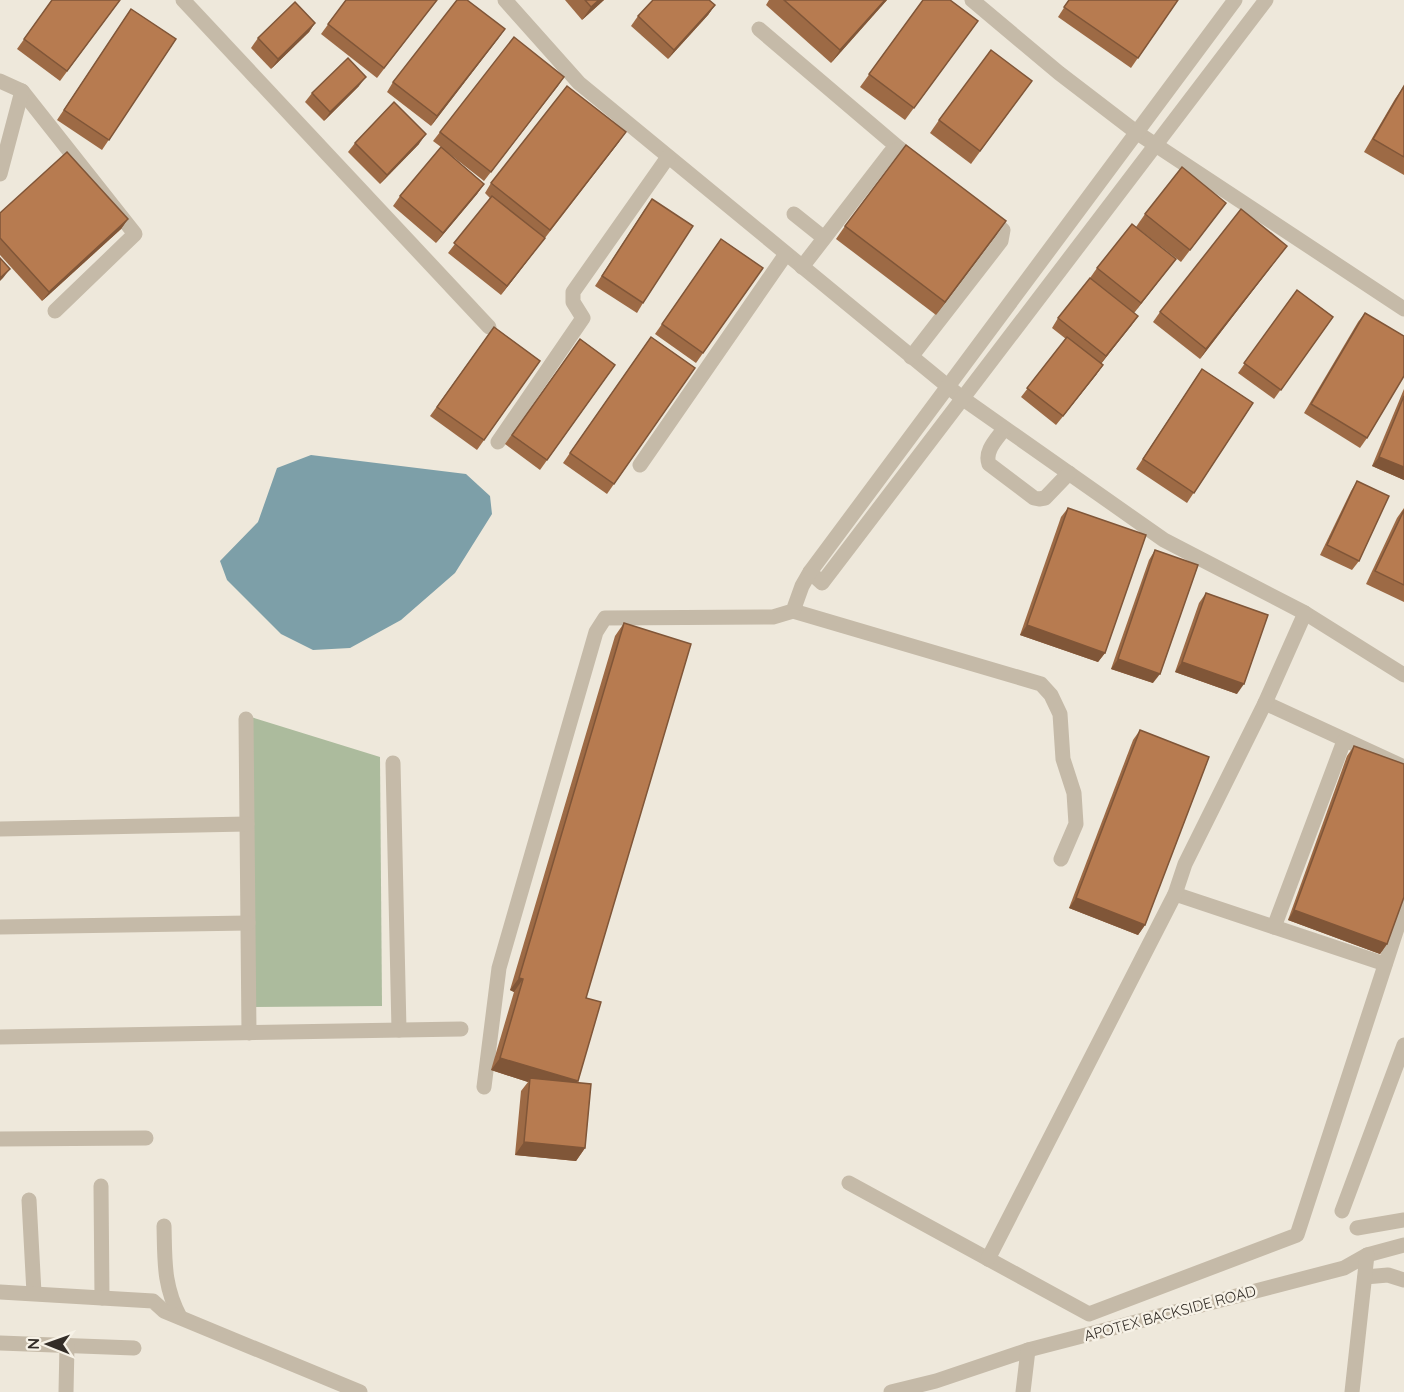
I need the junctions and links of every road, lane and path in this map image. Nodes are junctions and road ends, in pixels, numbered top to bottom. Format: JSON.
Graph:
{"nodes":[{"id":1,"x":183,"y":0,"type":"edge"},
{"id":2,"x":505,"y":0,"type":"edge"},
{"id":3,"x":972,"y":0,"type":"edge"},
{"id":4,"x":1235,"y":0,"type":"edge"},
{"id":5,"x":1266,"y":0,"type":"edge"},
{"id":6,"x":759,"y":29,"type":"dead end"},
{"id":7,"x":0,"y":81,"type":"edge"},
{"id":8,"x":22,"y":92,"type":"junction"},
{"id":9,"x":1136,"y":132,"type":"junction"},
{"id":10,"x":1156,"y":144,"type":"junction"},
{"id":11,"x":900,"y":149,"type":"junction"},
{"id":12,"x":668,"y":157,"type":"junction"},
{"id":13,"x":928,"y":170,"type":"edge"},
{"id":14,"x":0,"y":174,"type":"edge"},
{"id":15,"x":973,"y":205,"type":"edge"},
{"id":16,"x":794,"y":214,"type":"dead end"},
{"id":17,"x":824,"y":238,"type":"junction"},
{"id":18,"x":786,"y":254,"type":"junction"},
{"id":19,"x":802,"y":267,"type":"junction"},
{"id":20,"x":1404,"y":309,"type":"edge"},
{"id":21,"x":55,"y":311,"type":"dead end"},
{"id":22,"x":489,"y":327,"type":"dead end"},
{"id":23,"x":910,"y":357,"type":"junction"},
{"id":24,"x":947,"y":387,"type":"junction"},
{"id":25,"x":962,"y":398,"type":"junction"},
{"id":26,"x":1004,"y":429,"type":"junction"},
{"id":27,"x":498,"y":442,"type":"dead end"},
{"id":28,"x":640,"y":465,"type":"dead end"},
{"id":29,"x":1069,"y":473,"type":"junction"},
{"id":30,"x":810,"y":572,"type":"junction"},
{"id":31,"x":793,"y":611,"type":"junction"},
{"id":32,"x":1305,"y":613,"type":"junction"},
{"id":33,"x":1404,"y":675,"type":"edge"},
{"id":34,"x":1265,"y":703,"type":"junction"},
{"id":35,"x":246,"y":719,"type":"dead end"},
{"id":36,"x":1344,"y":741,"type":"junction"},
{"id":37,"x":393,"y":764,"type":"dead end"},
{"id":38,"x":1404,"y":767,"type":"edge"},
{"id":39,"x":247,"y":824,"type":"junction"},
{"id":40,"x":0,"y":829,"type":"edge"},
{"id":41,"x":1061,"y":859,"type":"dead end"},
{"id":42,"x":1175,"y":894,"type":"junction"},
{"id":43,"x":1404,"y":907,"type":"edge"},
{"id":44,"x":248,"y":922,"type":"junction"},
{"id":45,"x":0,"y":927,"type":"edge"},
{"id":46,"x":1274,"y":927,"type":"junction"},
{"id":47,"x":1385,"y":964,"type":"junction"},
{"id":48,"x":461,"y":1029,"type":"dead end"},
{"id":49,"x":399,"y":1030,"type":"junction"},
{"id":50,"x":249,"y":1033,"type":"junction"},
{"id":51,"x":0,"y":1037,"type":"edge"},
{"id":52,"x":1404,"y":1045,"type":"edge"},
{"id":53,"x":484,"y":1087,"type":"dead end"},
{"id":54,"x":146,"y":1138,"type":"dead end"},
{"id":55,"x":0,"y":1139,"type":"edge"},
{"id":56,"x":849,"y":1183,"type":"dead end"},
{"id":57,"x":102,"y":1186,"type":"dead end"},
{"id":58,"x":29,"y":1200,"type":"dead end"},
{"id":59,"x":1342,"y":1211,"type":"dead end"},
{"id":60,"x":1404,"y":1220,"type":"edge"},
{"id":61,"x":164,"y":1226,"type":"dead end"},
{"id":62,"x":1357,"y":1228,"type":"dead end"},
{"id":63,"x":1404,"y":1245,"type":"edge"},
{"id":64,"x":1367,"y":1255,"type":"junction"},
{"id":65,"x":988,"y":1259,"type":"junction"},
{"id":66,"x":1365,"y":1276,"type":"junction"},
{"id":67,"x":1404,"y":1280,"type":"edge"},
{"id":68,"x":0,"y":1292,"type":"edge"},
{"id":69,"x":34,"y":1293,"type":"junction"},
{"id":70,"x":102,"y":1298,"type":"junction"},
{"id":71,"x":180,"y":1317,"type":"junction"},
{"id":72,"x":0,"y":1343,"type":"edge"},
{"id":73,"x":67,"y":1346,"type":"junction"},
{"id":74,"x":134,"y":1348,"type":"dead end"},
{"id":75,"x":1028,"y":1350,"type":"junction"},
{"id":76,"x":898,"y":1391,"type":"edge"},
{"id":77,"x":66,"y":1392,"type":"edge"},
{"id":78,"x":360,"y":1392,"type":"edge"},
{"id":79,"x":1023,"y":1392,"type":"edge"},
{"id":80,"x":1352,"y":1392,"type":"edge"}],
"edges":[{"from":1,"to":22,"type":"street"},
{"from":2,"to":12,"type":"street"},
{"from":3,"to":9,"type":"street"},
{"from":4,"to":9,"type":"street"},
{"from":5,"to":10,"type":"street"},
{"from":6,"to":11,"type":"street"},
{"from":7,"to":8,"type":"street"},
{"from":8,"to":14,"type":"street"},
{"from":8,"to":21,"type":"street"},
{"from":9,"to":10,"type":"street"},
{"from":9,"to":24,"type":"street"},
{"from":10,"to":20,"type":"street"},
{"from":10,"to":25,"type":"street"},
{"from":11,"to":13,"type":"street"},
{"from":11,"to":17,"type":"street"},
{"from":12,"to":18,"type":"street"},
{"from":12,"to":27,"type":"street"},
{"from":15,"to":23,"type":"street"},
{"from":16,"to":17,"type":"street"},
{"from":17,"to":19,"type":"street"},
{"from":18,"to":19,"type":"street"},
{"from":18,"to":28,"type":"street"},
{"from":19,"to":23,"type":"street"},
{"from":23,"to":24,"type":"street"},
{"from":24,"to":25,"type":"street"},
{"from":24,"to":30,"type":"street"},
{"from":25,"to":26,"type":"street"},
{"from":25,"to":30,"type":"street"},
{"from":26,"to":29,"type":"street"},
{"from":26,"to":29,"type":"street"},
{"from":29,"to":32,"type":"street"},
{"from":30,"to":31,"type":"street"},
{"from":31,"to":41,"type":"street"},
{"from":31,"to":53,"type":"street"},
{"from":32,"to":33,"type":"street"},
{"from":32,"to":34,"type":"street"},
{"from":34,"to":36,"type":"street"},
{"from":34,"to":42,"type":"street"},
{"from":35,"to":39,"type":"street"},
{"from":36,"to":38,"type":"street"},
{"from":36,"to":46,"type":"street"},
{"from":37,"to":49,"type":"street"},
{"from":39,"to":40,"type":"street"},
{"from":39,"to":44,"type":"street"},
{"from":42,"to":46,"type":"street"},
{"from":42,"to":65,"type":"street"},
{"from":43,"to":47,"type":"street"},
{"from":44,"to":45,"type":"street"},
{"from":44,"to":50,"type":"street"},
{"from":46,"to":47,"type":"street"},
{"from":47,"to":65,"type":"street"},
{"from":48,"to":49,"type":"street"},
{"from":49,"to":50,"type":"street"},
{"from":50,"to":51,"type":"street"},
{"from":52,"to":59,"type":"street"},
{"from":54,"to":55,"type":"street"},
{"from":56,"to":65,"type":"street"},
{"from":57,"to":70,"type":"street"},
{"from":58,"to":69,"type":"street"},
{"from":60,"to":62,"type":"street"},
{"from":61,"to":71,"type":"street"},
{"from":63,"to":64,"type":"street","name":"APOTEX BACKSIDE ROAD"},
{"from":64,"to":66,"type":"street"},
{"from":64,"to":75,"type":"street","name":"APOTEX BACKSIDE ROAD"},
{"from":66,"to":67,"type":"street"},
{"from":66,"to":80,"type":"street"},
{"from":68,"to":69,"type":"street"},
{"from":69,"to":70,"type":"street"},
{"from":70,"to":71,"type":"street"},
{"from":71,"to":78,"type":"street"},
{"from":72,"to":73,"type":"street"},
{"from":73,"to":74,"type":"street"},
{"from":73,"to":77,"type":"street"},
{"from":75,"to":76,"type":"street","name":"APOTEX BACKSIDE ROAD"},
{"from":75,"to":79,"type":"street"}]}
